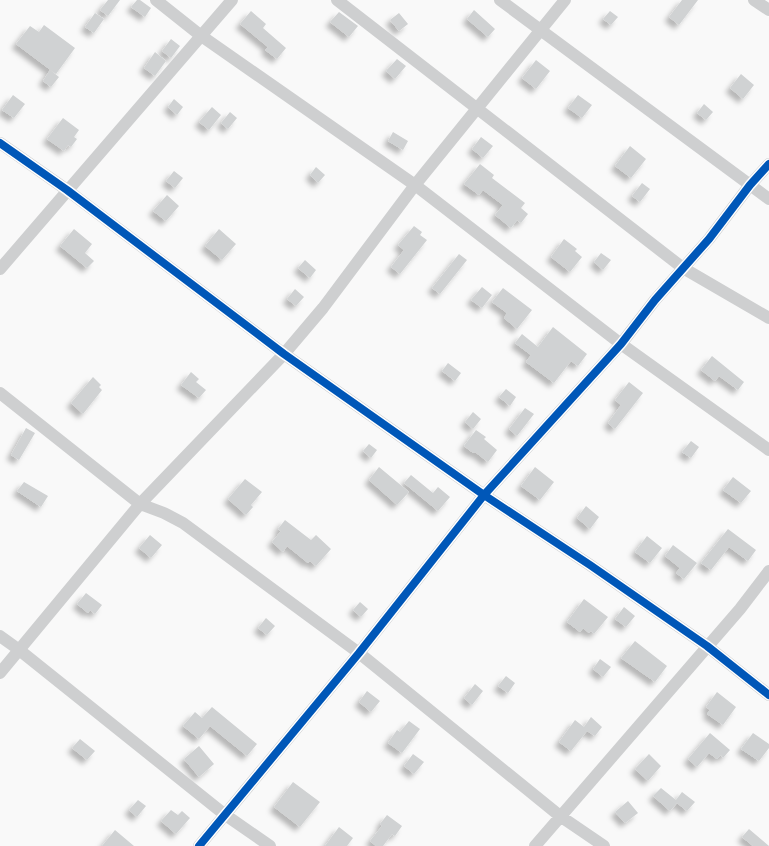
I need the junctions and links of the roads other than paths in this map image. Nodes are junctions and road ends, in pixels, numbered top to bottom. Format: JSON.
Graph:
{"nodes":[{"id":1,"x":156,"y":0,"type":"edge"},
{"id":2,"x":232,"y":0,"type":"edge"},
{"id":3,"x":337,"y":0,"type":"edge"},
{"id":4,"x":500,"y":0,"type":"edge"},
{"id":5,"x":565,"y":0,"type":"edge"},
{"id":6,"x":754,"y":0,"type":"edge"},
{"id":7,"x":769,"y":10,"type":"edge"},
{"id":8,"x":541,"y":30,"type":"junction"},
{"id":9,"x":200,"y":34,"type":"junction"},
{"id":10,"x":477,"y":109,"type":"junction"},
{"id":11,"x":0,"y":143,"type":"edge"},
{"id":12,"x":769,"y":164,"type":"edge"},
{"id":13,"x":415,"y":185,"type":"junction"},
{"id":14,"x":750,"y":185,"type":"junction"},
{"id":15,"x":67,"y":190,"type":"junction"},
{"id":16,"x":769,"y":199,"type":"edge"},
{"id":17,"x":683,"y":268,"type":"junction"},
{"id":18,"x":0,"y":269,"type":"edge"},
{"id":19,"x":769,"y":318,"type":"edge"},
{"id":20,"x":621,"y":344,"type":"junction"},
{"id":21,"x":284,"y":354,"type":"junction"},
{"id":22,"x":0,"y":393,"type":"edge"},
{"id":23,"x":769,"y":450,"type":"edge"},
{"id":24,"x":484,"y":495,"type":"junction"},
{"id":25,"x":140,"y":504,"type":"junction"},
{"id":26,"x":769,"y":571,"type":"edge"},
{"id":27,"x":0,"y":636,"type":"edge"},
{"id":28,"x":707,"y":646,"type":"junction"},
{"id":29,"x":18,"y":649,"type":"junction"},
{"id":30,"x":358,"y":652,"type":"junction"},
{"id":31,"x":0,"y":673,"type":"edge"},
{"id":32,"x":769,"y":695,"type":"edge"},
{"id":33,"x":224,"y":814,"type":"junction"},
{"id":34,"x":560,"y":816,"type":"junction"},
{"id":35,"x":199,"y":846,"type":"edge"},
{"id":36,"x":270,"y":846,"type":"edge"},
{"id":37,"x":535,"y":846,"type":"edge"},
{"id":38,"x":604,"y":846,"type":"edge"}],
"edges":[{"from":1,"to":9,"type":"street"},
{"from":2,"to":9,"type":"street"},
{"from":3,"to":10,"type":"street"},
{"from":4,"to":8,"type":"street"},
{"from":5,"to":8,"type":"street"},
{"from":6,"to":7,"type":"street"},
{"from":8,"to":10,"type":"street"},
{"from":8,"to":14,"type":"street"},
{"from":9,"to":13,"type":"street"},
{"from":9,"to":15,"type":"street"},
{"from":10,"to":13,"type":"street"},
{"from":10,"to":17,"type":"street"},
{"from":11,"to":15,"type":"street"},
{"from":12,"to":14,"type":"street"},
{"from":13,"to":20,"type":"street"},
{"from":13,"to":21,"type":"street"},
{"from":14,"to":16,"type":"street"},
{"from":14,"to":17,"type":"street"},
{"from":15,"to":18,"type":"street"},
{"from":15,"to":21,"type":"street"},
{"from":17,"to":19,"type":"street"},
{"from":17,"to":20,"type":"street"},
{"from":20,"to":23,"type":"street"},
{"from":20,"to":24,"type":"street"},
{"from":21,"to":24,"type":"street"},
{"from":21,"to":25,"type":"street"},
{"from":22,"to":25,"type":"street"},
{"from":24,"to":28,"type":"street"},
{"from":24,"to":30,"type":"street"},
{"from":25,"to":29,"type":"street"},
{"from":25,"to":30,"type":"street"},
{"from":26,"to":28,"type":"street"},
{"from":27,"to":29,"type":"street"},
{"from":28,"to":32,"type":"street"},
{"from":28,"to":34,"type":"street"},
{"from":29,"to":31,"type":"street"},
{"from":29,"to":33,"type":"street"},
{"from":30,"to":33,"type":"street"},
{"from":30,"to":34,"type":"street"},
{"from":33,"to":35,"type":"street"},
{"from":33,"to":36,"type":"street"},
{"from":34,"to":37,"type":"street"},
{"from":34,"to":38,"type":"street"}]}
